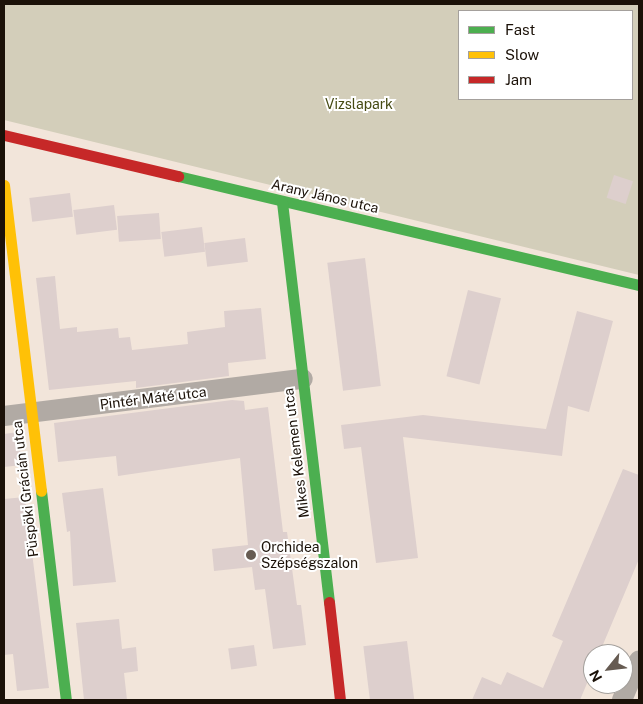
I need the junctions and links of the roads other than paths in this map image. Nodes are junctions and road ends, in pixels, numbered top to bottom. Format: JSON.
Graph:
{"nodes":[{"id":1,"x":4,"y":136,"type":"edge"},
{"id":2,"x":4,"y":185,"type":"edge"},
{"id":3,"x":282,"y":202,"type":"junction"},
{"id":4,"x":639,"y":286,"type":"edge"},
{"id":5,"x":303,"y":379,"type":"junction"},
{"id":6,"x":31,"y":413,"type":"junction"},
{"id":7,"x":4,"y":416,"type":"edge"},
{"id":8,"x":639,"y":660,"type":"edge"},
{"id":9,"x":66,"y":700,"type":"edge"},
{"id":10,"x":340,"y":700,"type":"edge"},
{"id":11,"x":622,"y":700,"type":"edge"}],
"edges":[{"from":1,"to":3,"type":"street","name":"Arany János utca"},
{"from":2,"to":6,"type":"street","name":"Püspöki Grácián utca"},
{"from":3,"to":4,"type":"street","name":"Arany János utca"},
{"from":3,"to":5,"type":"street","name":"Mikes Kelemen utca"},
{"from":5,"to":6,"type":"street","name":"Pintér Máté utca"},
{"from":5,"to":10,"type":"street","name":"Mikes Kelemen utca"},
{"from":6,"to":7,"type":"street","name":"Pintér Máté utca"},
{"from":6,"to":9,"type":"street","name":"Püspöki Grácián utca"},
{"from":8,"to":11,"type":"street"}]}
